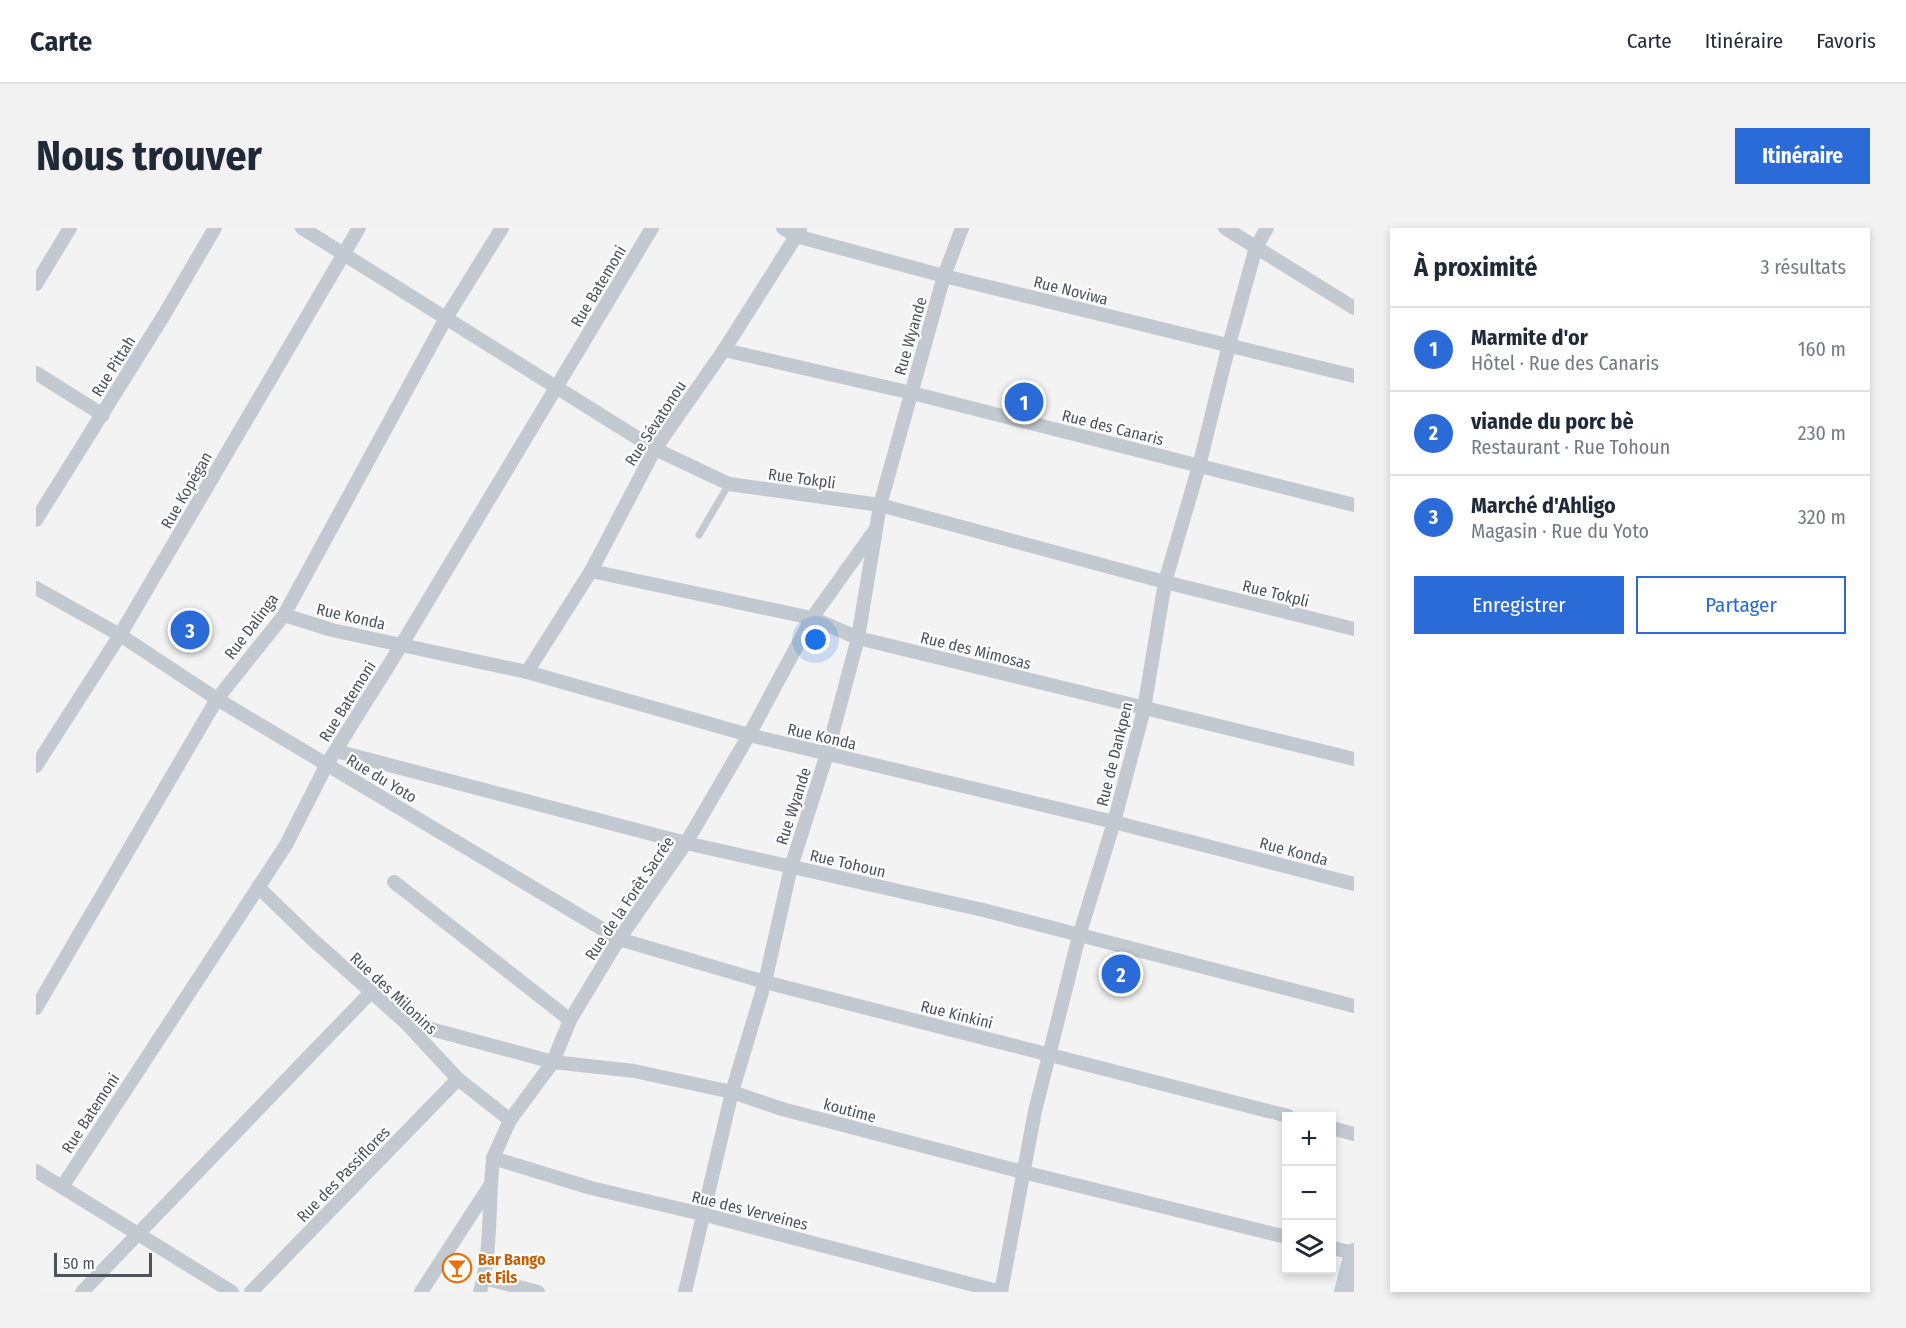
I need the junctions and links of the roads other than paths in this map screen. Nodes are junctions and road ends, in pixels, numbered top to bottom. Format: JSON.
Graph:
{"nodes":[{"id":1,"x":70,"y":228,"type":"edge"},
{"id":2,"x":215,"y":228,"type":"edge"},
{"id":3,"x":302,"y":228,"type":"edge"},
{"id":4,"x":359,"y":228,"type":"edge"},
{"id":5,"x":502,"y":228,"type":"edge"},
{"id":6,"x":652,"y":228,"type":"edge"},
{"id":7,"x":783,"y":228,"type":"edge"},
{"id":8,"x":962,"y":228,"type":"edge"},
{"id":9,"x":1225,"y":228,"type":"edge"},
{"id":10,"x":1267,"y":228,"type":"edge"},
{"id":11,"x":799,"y":232,"type":"edge"},
{"id":12,"x":1256,"y":247,"type":"junction"},
{"id":13,"x":343,"y":254,"type":"junction"},
{"id":14,"x":944,"y":276,"type":"junction"},
{"id":15,"x":36,"y":284,"type":"edge"},
{"id":16,"x":1354,"y":308,"type":"edge"},
{"id":17,"x":446,"y":318,"type":"junction"},
{"id":18,"x":1229,"y":345,"type":"junction"},
{"id":19,"x":724,"y":350,"type":"junction"},
{"id":20,"x":36,"y":373,"type":"edge"},
{"id":21,"x":1354,"y":376,"type":"edge"},
{"id":22,"x":557,"y":387,"type":"junction"},
{"id":23,"x":912,"y":393,"type":"junction"},
{"id":24,"x":103,"y":415,"type":"junction"},
{"id":25,"x":655,"y":449,"type":"junction"},
{"id":26,"x":1200,"y":466,"type":"junction"},
{"id":27,"x":729,"y":484,"type":"junction"},
{"id":28,"x":880,"y":505,"type":"junction"},
{"id":29,"x":1354,"y":505,"type":"edge"},
{"id":30,"x":36,"y":520,"type":"edge"},
{"id":31,"x":878,"y":526,"type":"junction"},
{"id":32,"x":699,"y":535,"type":"dead end"},
{"id":33,"x":591,"y":571,"type":"junction"},
{"id":34,"x":1165,"y":582,"type":"junction"},
{"id":35,"x":36,"y":588,"type":"edge"},
{"id":36,"x":284,"y":615,"type":"junction"},
{"id":37,"x":812,"y":618,"type":"junction"},
{"id":38,"x":1354,"y":629,"type":"edge"},
{"id":39,"x":120,"y":635,"type":"junction"},
{"id":40,"x":858,"y":638,"type":"junction"},
{"id":41,"x":402,"y":644,"type":"junction"},
{"id":42,"x":527,"y":672,"type":"junction"},
{"id":43,"x":217,"y":699,"type":"junction"},
{"id":44,"x":1144,"y":709,"type":"junction"},
{"id":45,"x":750,"y":735,"type":"junction"},
{"id":46,"x":336,"y":751,"type":"junction"},
{"id":47,"x":827,"y":754,"type":"junction"},
{"id":48,"x":1354,"y":759,"type":"edge"},
{"id":49,"x":327,"y":764,"type":"junction"},
{"id":50,"x":36,"y":766,"type":"edge"},
{"id":51,"x":1114,"y":822,"type":"junction"},
{"id":52,"x":686,"y":843,"type":"junction"},
{"id":53,"x":791,"y":867,"type":"junction"},
{"id":54,"x":394,"y":882,"type":"dead end"},
{"id":55,"x":1354,"y":884,"type":"edge"},
{"id":56,"x":258,"y":887,"type":"junction"},
{"id":57,"x":1079,"y":936,"type":"junction"},
{"id":58,"x":619,"y":939,"type":"junction"},
{"id":59,"x":765,"y":982,"type":"junction"},
{"id":60,"x":371,"y":992,"type":"junction"},
{"id":61,"x":1354,"y":1006,"type":"edge"},
{"id":62,"x":36,"y":1008,"type":"edge"},
{"id":63,"x":570,"y":1020,"type":"junction"},
{"id":64,"x":405,"y":1022,"type":"junction"},
{"id":65,"x":1049,"y":1054,"type":"junction"},
{"id":66,"x":553,"y":1062,"type":"junction"},
{"id":67,"x":458,"y":1078,"type":"junction"},
{"id":68,"x":732,"y":1092,"type":"junction"},
{"id":69,"x":1282,"y":1114,"type":"edge"},
{"id":70,"x":510,"y":1120,"type":"junction"},
{"id":71,"x":1336,"y":1129,"type":"edge"},
{"id":72,"x":1354,"y":1134,"type":"edge"},
{"id":73,"x":493,"y":1158,"type":"junction"},
{"id":74,"x":36,"y":1172,"type":"edge"},
{"id":75,"x":1023,"y":1172,"type":"junction"},
{"id":76,"x":491,"y":1184,"type":"junction"},
{"id":77,"x":62,"y":1187,"type":"junction"},
{"id":78,"x":702,"y":1214,"type":"junction"},
{"id":79,"x":136,"y":1234,"type":"junction"},
{"id":80,"x":1282,"y":1236,"type":"edge"},
{"id":81,"x":1336,"y":1249,"type":"edge"},
{"id":82,"x":1354,"y":1253,"type":"edge"},
{"id":83,"x":484,"y":1278,"type":"junction"},
{"id":84,"x":82,"y":1292,"type":"edge"},
{"id":85,"x":232,"y":1292,"type":"edge"},
{"id":86,"x":251,"y":1292,"type":"edge"},
{"id":87,"x":421,"y":1292,"type":"edge"},
{"id":88,"x":480,"y":1292,"type":"edge"},
{"id":89,"x":538,"y":1292,"type":"edge"},
{"id":90,"x":685,"y":1292,"type":"edge"},
{"id":91,"x":1001,"y":1292,"type":"edge"},
{"id":92,"x":1344,"y":1292,"type":"edge"}],
"edges":[{"from":1,"to":15,"type":"street"},
{"from":2,"to":24,"type":"street","name":"Rue Pittah"},
{"from":3,"to":13,"type":"street","name":"Rue Tokpli"},
{"from":4,"to":13,"type":"street","name":"Rue Kopégan"},
{"from":5,"to":17,"type":"street","name":"Rue Dalinga"},
{"from":6,"to":22,"type":"street","name":"Rue Batemoni"},
{"from":7,"to":11,"type":"street","name":"Rue Noviwa"},
{"from":8,"to":14,"type":"street","name":"Rue Wyande"},
{"from":9,"to":12,"type":"street"},
{"from":10,"to":12,"type":"street","name":"Rue de Dankpen"},
{"from":11,"to":14,"type":"street","name":"Rue Noviwa"},
{"from":11,"to":19,"type":"street","name":"Rue Sévatonou"},
{"from":12,"to":16,"type":"street"},
{"from":12,"to":18,"type":"street","name":"Rue de Dankpen"},
{"from":13,"to":17,"type":"street","name":"Rue Tokpli"},
{"from":13,"to":39,"type":"street","name":"Rue Kopégan"},
{"from":14,"to":18,"type":"street","name":"Rue Noviwa"},
{"from":14,"to":23,"type":"street","name":"Rue Wyande"},
{"from":17,"to":22,"type":"street","name":"Rue Tokpli"},
{"from":17,"to":36,"type":"street","name":"Rue Dalinga"},
{"from":18,"to":21,"type":"street","name":"Rue Noviwa"},
{"from":18,"to":26,"type":"street","name":"Rue de Dankpen"},
{"from":19,"to":23,"type":"street","name":"Rue des Canaris"},
{"from":19,"to":25,"type":"street","name":"Rue Sévatonou"},
{"from":20,"to":24,"type":"street"},
{"from":22,"to":25,"type":"street","name":"Rue Tokpli"},
{"from":22,"to":41,"type":"street","name":"Rue Batemoni"},
{"from":23,"to":26,"type":"street","name":"Rue des Canaris"},
{"from":23,"to":28,"type":"street","name":"Rue Wyande"},
{"from":24,"to":30,"type":"street","name":"Rue Pittah"},
{"from":25,"to":27,"type":"street","name":"Rue Tokpli"},
{"from":25,"to":33,"type":"street","name":"Rue Sévatonou"},
{"from":26,"to":29,"type":"street","name":"Rue des Canaris"},
{"from":26,"to":34,"type":"street","name":"Rue de Dankpen"},
{"from":27,"to":28,"type":"street","name":"Rue Tokpli"},
{"from":27,"to":32,"type":"lane"},
{"from":28,"to":31,"type":"street","name":"Rue Wyande"},
{"from":28,"to":34,"type":"street","name":"Rue Tokpli"},
{"from":31,"to":37,"type":"street","name":"Rue de la Forêt Sacrée"},
{"from":31,"to":40,"type":"street","name":"Rue Wyande"},
{"from":33,"to":37,"type":"street","name":"Rue des Mimosas"},
{"from":33,"to":42,"type":"street","name":"Rue Sévatonou"},
{"from":34,"to":38,"type":"street","name":"Rue Tokpli"},
{"from":34,"to":44,"type":"street","name":"Rue de Dankpen"},
{"from":35,"to":39,"type":"street","name":"Rue du Yoto"},
{"from":36,"to":41,"type":"street","name":"Rue Konda"},
{"from":36,"to":43,"type":"street","name":"Rue Dalinga"},
{"from":37,"to":40,"type":"street","name":"Rue des Mimosas"},
{"from":37,"to":45,"type":"street","name":"Rue de la Forêt Sacrée"},
{"from":39,"to":43,"type":"street","name":"Rue du Yoto"},
{"from":39,"to":50,"type":"street","name":"Rue Kopégan"},
{"from":40,"to":44,"type":"street","name":"Rue des Mimosas"},
{"from":40,"to":47,"type":"street","name":"Rue Wyande"},
{"from":41,"to":42,"type":"street","name":"Rue Konda"},
{"from":41,"to":46,"type":"street","name":"Rue Batemoni"},
{"from":42,"to":45,"type":"street","name":"Rue Konda"},
{"from":43,"to":49,"type":"street","name":"Rue du Yoto"},
{"from":43,"to":62,"type":"street","name":"Rue Dalinga"},
{"from":44,"to":48,"type":"street","name":"Rue des Mimosas"},
{"from":44,"to":51,"type":"street","name":"Rue de Dankpen"},
{"from":45,"to":47,"type":"street","name":"Rue Konda"},
{"from":45,"to":52,"type":"street","name":"Rue de la Forêt Sacrée"},
{"from":46,"to":49,"type":"street","name":"Rue Batemoni"},
{"from":46,"to":52,"type":"street","name":"Rue Tohoun"},
{"from":47,"to":51,"type":"street","name":"Rue Konda"},
{"from":47,"to":53,"type":"street","name":"Rue Wyande"},
{"from":49,"to":56,"type":"street","name":"Rue Batemoni"},
{"from":49,"to":58,"type":"street","name":"Rue du Yoto"},
{"from":51,"to":55,"type":"street","name":"Rue Konda"},
{"from":51,"to":57,"type":"street","name":"Rue de Dankpen"},
{"from":52,"to":53,"type":"street","name":"Rue Tohoun"},
{"from":52,"to":58,"type":"street","name":"Rue de la Forêt Sacrée"},
{"from":53,"to":57,"type":"street","name":"Rue Tohoun"},
{"from":53,"to":59,"type":"street","name":"Rue Wyande"},
{"from":54,"to":63,"type":"street"},
{"from":56,"to":60,"type":"street","name":"Rue des Milonins"},
{"from":56,"to":77,"type":"street","name":"Rue Batemoni"},
{"from":57,"to":61,"type":"street","name":"Rue Tohoun"},
{"from":57,"to":65,"type":"street","name":"Rue de Dankpen"},
{"from":58,"to":59,"type":"street","name":"Rue Kinkini"},
{"from":58,"to":63,"type":"street","name":"Rue de la Forêt Sacrée"},
{"from":59,"to":65,"type":"street","name":"Rue Kinkini"},
{"from":59,"to":68,"type":"street","name":"Rue Wyande"},
{"from":60,"to":64,"type":"street","name":"Rue des Milonins"},
{"from":60,"to":79,"type":"street"},
{"from":63,"to":66,"type":"street","name":"Rue de la Forêt Sacrée"},
{"from":64,"to":66,"type":"street","name":"koutime"},
{"from":64,"to":67,"type":"street","name":"Rue des Milonins"},
{"from":65,"to":69,"type":"street","name":"Rue Kinkini"},
{"from":65,"to":75,"type":"street","name":"Rue de Dankpen"},
{"from":66,"to":68,"type":"street","name":"koutime"},
{"from":66,"to":70,"type":"street","name":"Rue de la Forêt Sacrée"},
{"from":67,"to":70,"type":"street","name":"Rue des Milonins"},
{"from":67,"to":86,"type":"street","name":"Rue des Passiflores"},
{"from":68,"to":75,"type":"street","name":"koutime"},
{"from":68,"to":78,"type":"street","name":"Rue Wyande"},
{"from":70,"to":73,"type":"street","name":"Rue de la Forêt Sacrée"},
{"from":71,"to":72,"type":"street"},
{"from":73,"to":76,"type":"street","name":"Rue de la Forêt Sacrée"},
{"from":73,"to":78,"type":"street","name":"Rue des Verveines"},
{"from":74,"to":77,"type":"street"},
{"from":75,"to":80,"type":"street","name":"koutime"},
{"from":75,"to":91,"type":"street","name":"Rue de Dankpen"},
{"from":76,"to":83,"type":"street"},
{"from":76,"to":87,"type":"street","name":"Rue de la Forêt Sacrée"},
{"from":77,"to":79,"type":"street"},
{"from":78,"to":90,"type":"street","name":"Rue Wyande"},
{"from":78,"to":91,"type":"street","name":"Rue des Verveines"},
{"from":79,"to":84,"type":"street"},
{"from":79,"to":85,"type":"street"},
{"from":81,"to":82,"type":"street"},
{"from":82,"to":92,"type":"main road"},
{"from":83,"to":88,"type":"street"},
{"from":83,"to":89,"type":"street"}]}
